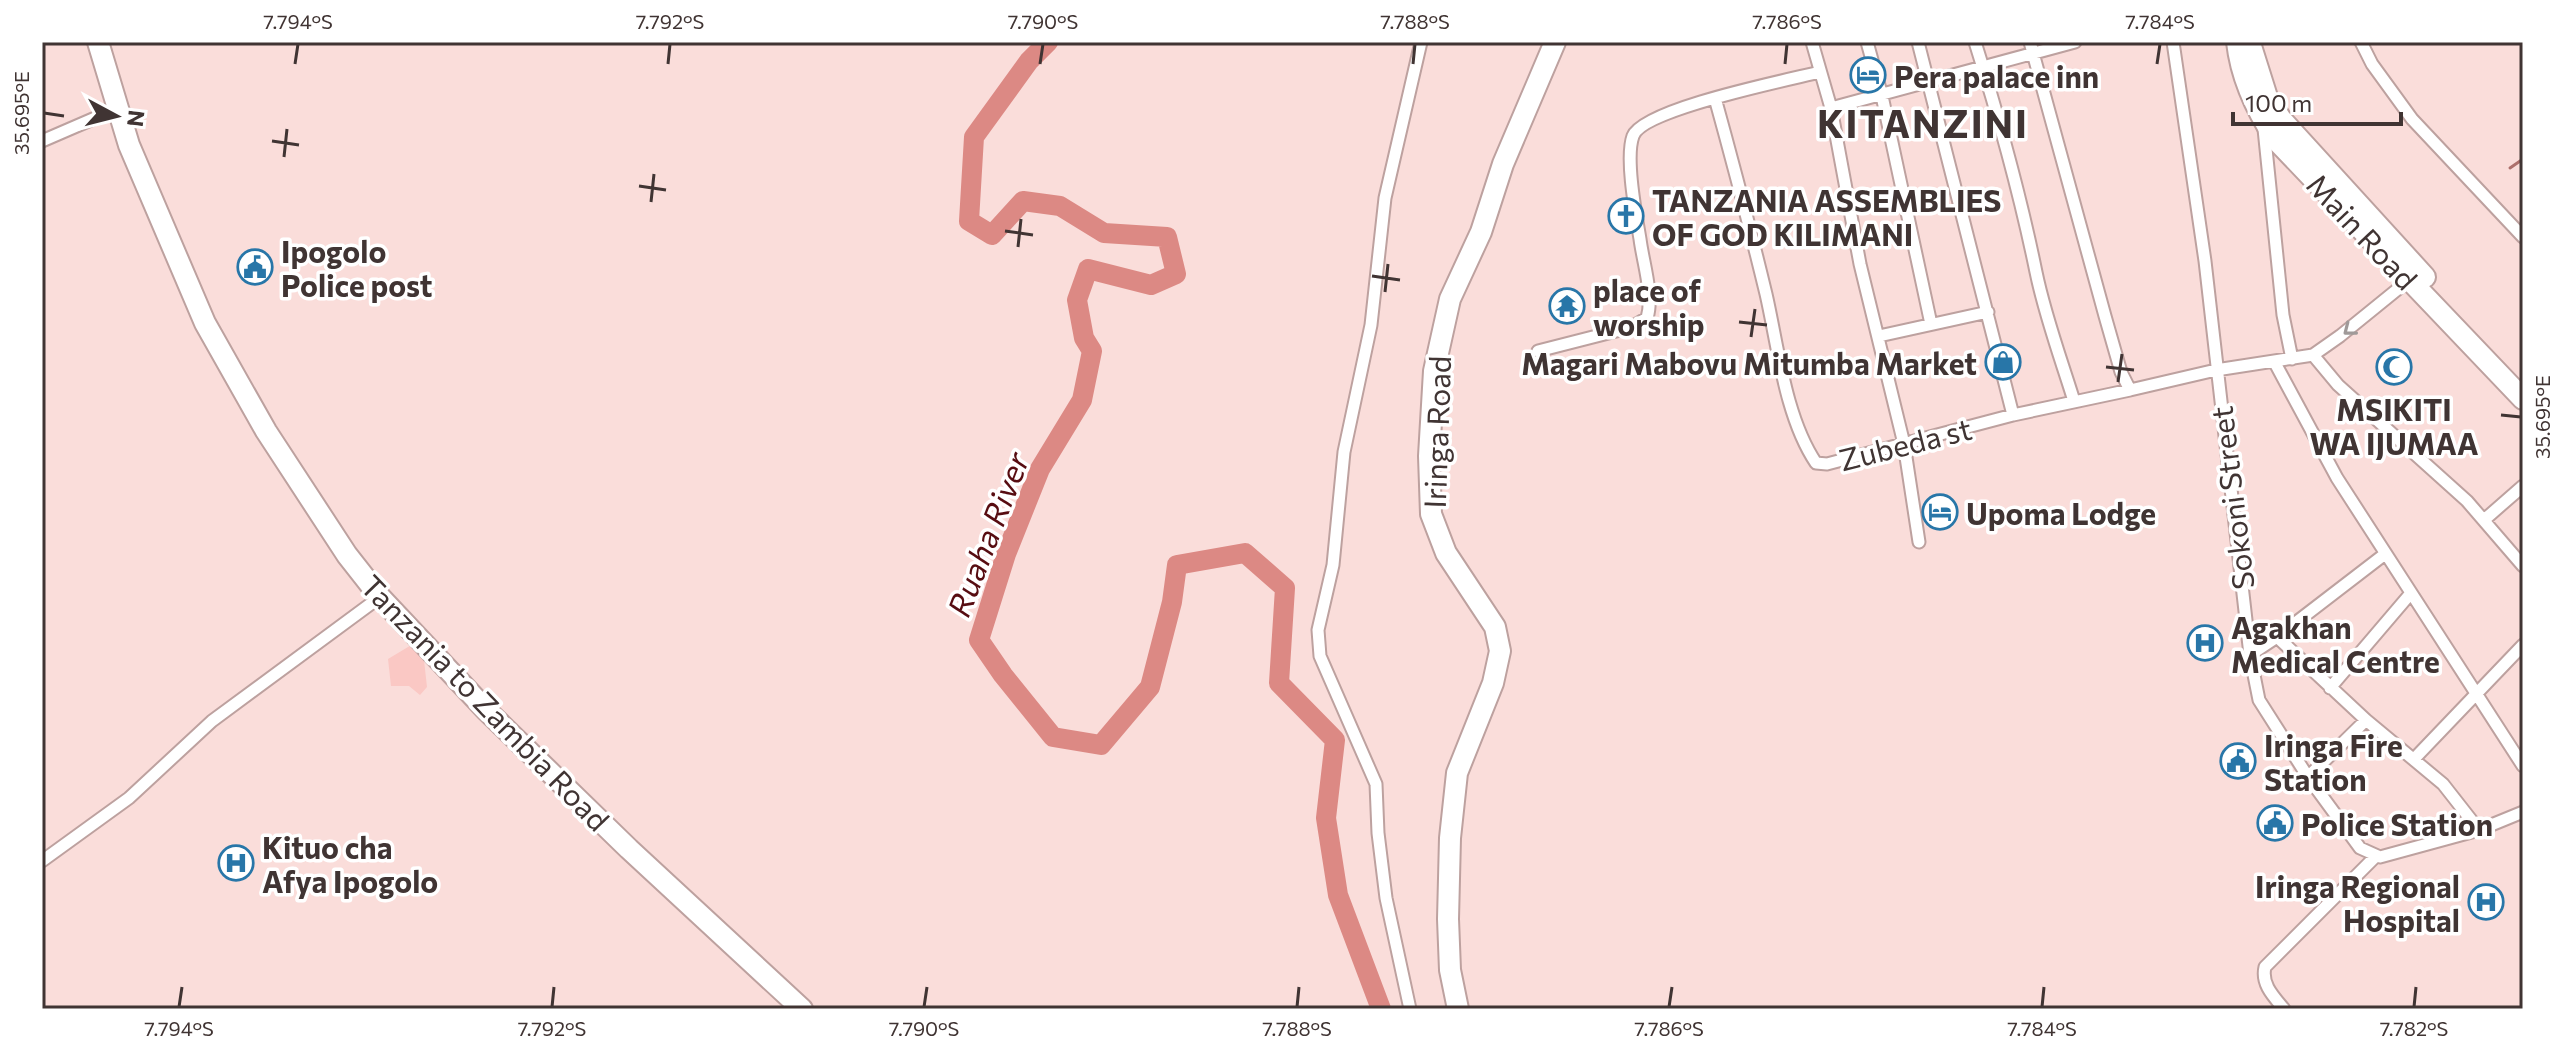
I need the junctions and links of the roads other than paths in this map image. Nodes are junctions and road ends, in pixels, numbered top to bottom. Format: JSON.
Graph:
{"nodes":[{"id":1,"x":98,"y":42,"type":"edge"},
{"id":2,"x":1421,"y":42,"type":"edge"},
{"id":3,"x":1555,"y":42,"type":"edge"},
{"id":4,"x":1812,"y":42,"type":"edge"},
{"id":5,"x":1867,"y":42,"type":"edge"},
{"id":6,"x":1918,"y":42,"type":"edge"},
{"id":7,"x":1975,"y":42,"type":"edge"},
{"id":8,"x":2075,"y":42,"type":"edge"},
{"id":9,"x":2173,"y":42,"type":"edge"},
{"id":10,"x":2237,"y":42,"type":"edge"},
{"id":11,"x":2250,"y":42,"type":"edge"},
{"id":12,"x":2361,"y":42,"type":"edge"},
{"id":13,"x":2032,"y":48,"type":"edge"},
{"id":14,"x":1983,"y":67,"type":"junction"},
{"id":15,"x":1820,"y":72,"type":"junction"},
{"id":16,"x":1929,"y":82,"type":"junction"},
{"id":17,"x":1882,"y":96,"type":"junction"},
{"id":18,"x":1715,"y":98,"type":"junction"},
{"id":19,"x":1831,"y":108,"type":"junction"},
{"id":20,"x":116,"y":109,"type":"junction"},
{"id":21,"x":2270,"y":117,"type":"junction"},
{"id":22,"x":42,"y":141,"type":"edge"},
{"id":23,"x":2523,"y":237,"type":"edge"},
{"id":24,"x":2409,"y":280,"type":"junction"},
{"id":25,"x":1988,"y":312,"type":"junction"},
{"id":26,"x":1931,"y":324,"type":"junction"},
{"id":27,"x":1879,"y":336,"type":"junction"},
{"id":28,"x":1538,"y":351,"type":"dead end"},
{"id":29,"x":2313,"y":355,"type":"junction"},
{"id":30,"x":2292,"y":359,"type":"junction"},
{"id":31,"x":2275,"y":363,"type":"junction"},
{"id":32,"x":2216,"y":370,"type":"junction"},
{"id":33,"x":2523,"y":382,"type":"edge"},
{"id":34,"x":2130,"y":390,"type":"junction"},
{"id":35,"x":2523,"y":399,"type":"edge"},
{"id":36,"x":2074,"y":401,"type":"junction"},
{"id":37,"x":2013,"y":415,"type":"junction"},
{"id":38,"x":1904,"y":444,"type":"junction"},
{"id":39,"x":2523,"y":486,"type":"edge"},
{"id":40,"x":2484,"y":520,"type":"junction"},
{"id":41,"x":1919,"y":542,"type":"dead end"},
{"id":42,"x":2385,"y":554,"type":"junction"},
{"id":43,"x":2523,"y":566,"type":"edge"},
{"id":44,"x":2411,"y":593,"type":"junction"},
{"id":45,"x":380,"y":597,"type":"junction"},
{"id":46,"x":2277,"y":637,"type":"junction"},
{"id":47,"x":2523,"y":645,"type":"edge"},
{"id":48,"x":2250,"y":655,"type":"junction"},
{"id":49,"x":2330,"y":688,"type":"junction"},
{"id":50,"x":2476,"y":694,"type":"junction"},
{"id":51,"x":2366,"y":720,"type":"junction"},
{"id":52,"x":2414,"y":759,"type":"junction"},
{"id":53,"x":2523,"y":766,"type":"edge"},
{"id":54,"x":2308,"y":777,"type":"junction"},
{"id":55,"x":2523,"y":812,"type":"edge"},
{"id":56,"x":2479,"y":830,"type":"junction"},
{"id":57,"x":2376,"y":856,"type":"junction"},
{"id":58,"x":42,"y":861,"type":"edge"},
{"id":59,"x":802,"y":1009,"type":"edge"},
{"id":60,"x":1410,"y":1009,"type":"edge"},
{"id":61,"x":1458,"y":1009,"type":"edge"},
{"id":62,"x":2284,"y":1009,"type":"edge"}],
"edges":[{"from":1,"to":20,"type":"highway","name":"Tanzania to Zambia Road"},
{"from":2,"to":60,"type":"street"},
{"from":3,"to":61,"type":"highway","name":"Iringa Road"},
{"from":4,"to":15,"type":"street"},
{"from":5,"to":17,"type":"street"},
{"from":6,"to":16,"type":"street"},
{"from":7,"to":14,"type":"street"},
{"from":8,"to":13,"type":"street"},
{"from":9,"to":32,"type":"street","name":"Sokoni Street"},
{"from":10,"to":21,"type":"highway","name":"Main Road"},
{"from":11,"to":21,"type":"highway"},
{"from":12,"to":23,"type":"street"},
{"from":13,"to":14,"type":"street"},
{"from":13,"to":34,"type":"street"},
{"from":14,"to":16,"type":"street"},
{"from":14,"to":36,"type":"street"},
{"from":15,"to":18,"type":"street"},
{"from":15,"to":19,"type":"street"},
{"from":16,"to":17,"type":"street"},
{"from":16,"to":25,"type":"street"},
{"from":17,"to":19,"type":"street"},
{"from":17,"to":26,"type":"street"},
{"from":18,"to":28,"type":"street"},
{"from":18,"to":38,"type":"street","name":"Zubeda st"},
{"from":19,"to":27,"type":"street"},
{"from":20,"to":22,"type":"street"},
{"from":20,"to":45,"type":"highway","name":"Tanzania to Zambia Road"},
{"from":21,"to":24,"type":"highway","name":"Main Road"},
{"from":21,"to":30,"type":"street"},
{"from":21,"to":33,"type":"highway"},
{"from":24,"to":29,"type":"street","one_way":true},
{"from":24,"to":35,"type":"highway","name":"Main Road"},
{"from":25,"to":26,"type":"street"},
{"from":25,"to":37,"type":"street"},
{"from":26,"to":27,"type":"street"},
{"from":27,"to":38,"type":"street"},
{"from":29,"to":30,"type":"street","name":"Zubeda st"},
{"from":29,"to":40,"type":"street"},
{"from":30,"to":31,"type":"street","name":"Zubeda st"},
{"from":31,"to":32,"type":"street","name":"Zubeda st"},
{"from":31,"to":42,"type":"street"},
{"from":32,"to":34,"type":"street","name":"Zubeda st"},
{"from":32,"to":48,"type":"street","name":"Sokoni Street"},
{"from":34,"to":36,"type":"street","name":"Zubeda st"},
{"from":36,"to":37,"type":"street","name":"Zubeda st"},
{"from":37,"to":38,"type":"street","name":"Zubeda st"},
{"from":38,"to":41,"type":"street"},
{"from":39,"to":40,"type":"street"},
{"from":40,"to":43,"type":"street"},
{"from":42,"to":44,"type":"street"},
{"from":42,"to":46,"type":"street"},
{"from":44,"to":49,"type":"street"},
{"from":44,"to":50,"type":"street"},
{"from":45,"to":58,"type":"street"},
{"from":45,"to":59,"type":"highway","name":"Tanzania to Zambia Road"},
{"from":46,"to":48,"type":"street"},
{"from":46,"to":49,"type":"street"},
{"from":47,"to":50,"type":"street"},
{"from":48,"to":54,"type":"street","name":"Sokoni Street"},
{"from":49,"to":51,"type":"street"},
{"from":50,"to":52,"type":"street"},
{"from":50,"to":53,"type":"street"},
{"from":51,"to":52,"type":"street"},
{"from":51,"to":54,"type":"street"},
{"from":52,"to":56,"type":"street"},
{"from":54,"to":57,"type":"street","name":"Sokoni Street"},
{"from":55,"to":56,"type":"street"},
{"from":56,"to":57,"type":"street"},
{"from":57,"to":62,"type":"street"}]}
